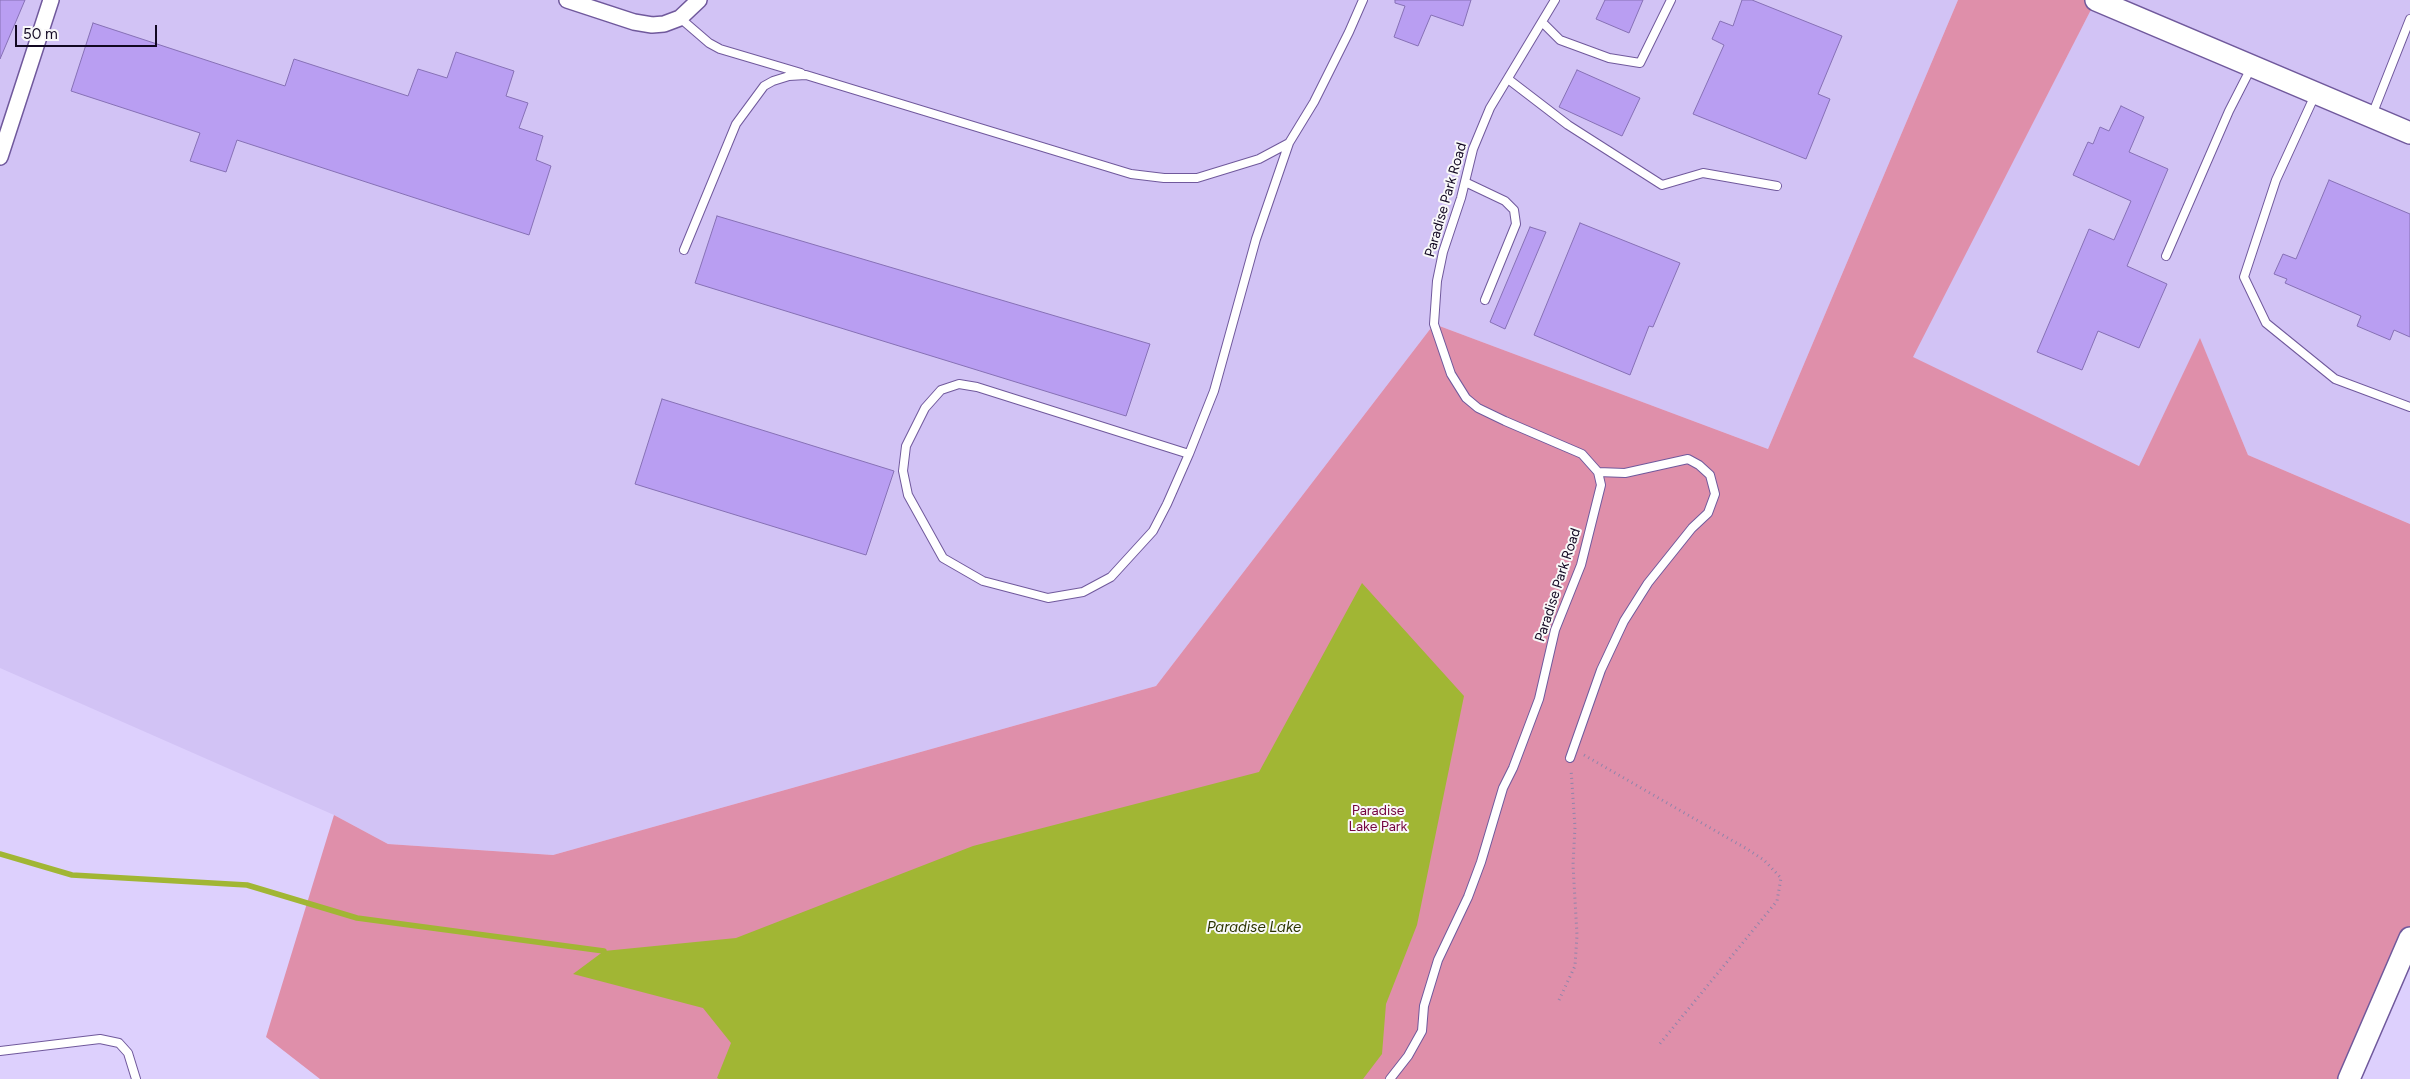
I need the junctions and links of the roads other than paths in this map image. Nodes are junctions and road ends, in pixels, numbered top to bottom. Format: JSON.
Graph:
{"nodes":[{"id":1,"x":50,"y":0,"type":"edge"},
{"id":2,"x":567,"y":0,"type":"edge"},
{"id":3,"x":699,"y":0,"type":"edge"},
{"id":4,"x":1363,"y":0,"type":"edge"},
{"id":5,"x":1555,"y":0,"type":"edge"},
{"id":6,"x":1671,"y":0,"type":"edge"},
{"id":7,"x":2096,"y":0,"type":"edge"},
{"id":8,"x":680,"y":18,"type":"junction"},
{"id":9,"x":2410,"y":19,"type":"edge"},
{"id":10,"x":1542,"y":22,"type":"junction"},
{"id":11,"x":2251,"y":66,"type":"junction"},
{"id":12,"x":806,"y":75,"type":"junction"},
{"id":13,"x":1508,"y":79,"type":"junction"},
{"id":14,"x":2316,"y":93,"type":"junction"},
{"id":15,"x":2371,"y":117,"type":"junction"},
{"id":16,"x":2410,"y":133,"type":"edge"},
{"id":17,"x":1289,"y":143,"type":"junction"},
{"id":18,"x":0,"y":157,"type":"edge"},
{"id":19,"x":1465,"y":182,"type":"junction"},
{"id":20,"x":1777,"y":186,"type":"dead end"},
{"id":21,"x":684,"y":250,"type":"dead end"},
{"id":22,"x":2166,"y":256,"type":"dead end"},
{"id":23,"x":1485,"y":300,"type":"dead end"},
{"id":24,"x":2410,"y":407,"type":"edge"},
{"id":25,"x":1188,"y":454,"type":"junction"},
{"id":26,"x":1598,"y":472,"type":"junction"},
{"id":27,"x":1570,"y":758,"type":"road end"},
{"id":28,"x":2410,"y":938,"type":"edge"},
{"id":29,"x":0,"y":1051,"type":"edge"},
{"id":30,"x":136,"y":1079,"type":"edge"},
{"id":31,"x":1390,"y":1079,"type":"edge"},
{"id":32,"x":2349,"y":1079,"type":"edge"}],
"edges":[{"from":1,"to":18,"type":"street"},
{"from":2,"to":8,"type":"street"},
{"from":3,"to":8,"type":"street"},
{"from":4,"to":17,"type":"lane"},
{"from":5,"to":10,"type":"lane","name":"Paradise Park Road"},
{"from":6,"to":10,"type":"lane"},
{"from":7,"to":11,"type":"street"},
{"from":8,"to":12,"type":"lane"},
{"from":9,"to":15,"type":"lane"},
{"from":10,"to":13,"type":"lane","name":"Paradise Park Road"},
{"from":11,"to":14,"type":"street"},
{"from":11,"to":22,"type":"lane"},
{"from":12,"to":17,"type":"lane"},
{"from":12,"to":21,"type":"lane"},
{"from":13,"to":19,"type":"lane","name":"Paradise Park Road"},
{"from":13,"to":20,"type":"lane"},
{"from":14,"to":15,"type":"street"},
{"from":14,"to":24,"type":"lane"},
{"from":15,"to":16,"type":"street"},
{"from":17,"to":25,"type":"lane"},
{"from":19,"to":23,"type":"lane"},
{"from":19,"to":26,"type":"lane","name":"Paradise Park Road"},
{"from":25,"to":25,"type":"lane"},
{"from":26,"to":27,"type":"lane"},
{"from":26,"to":31,"type":"lane","name":"Paradise Park Road"},
{"from":28,"to":32,"type":"street"},
{"from":29,"to":30,"type":"lane"}]}
